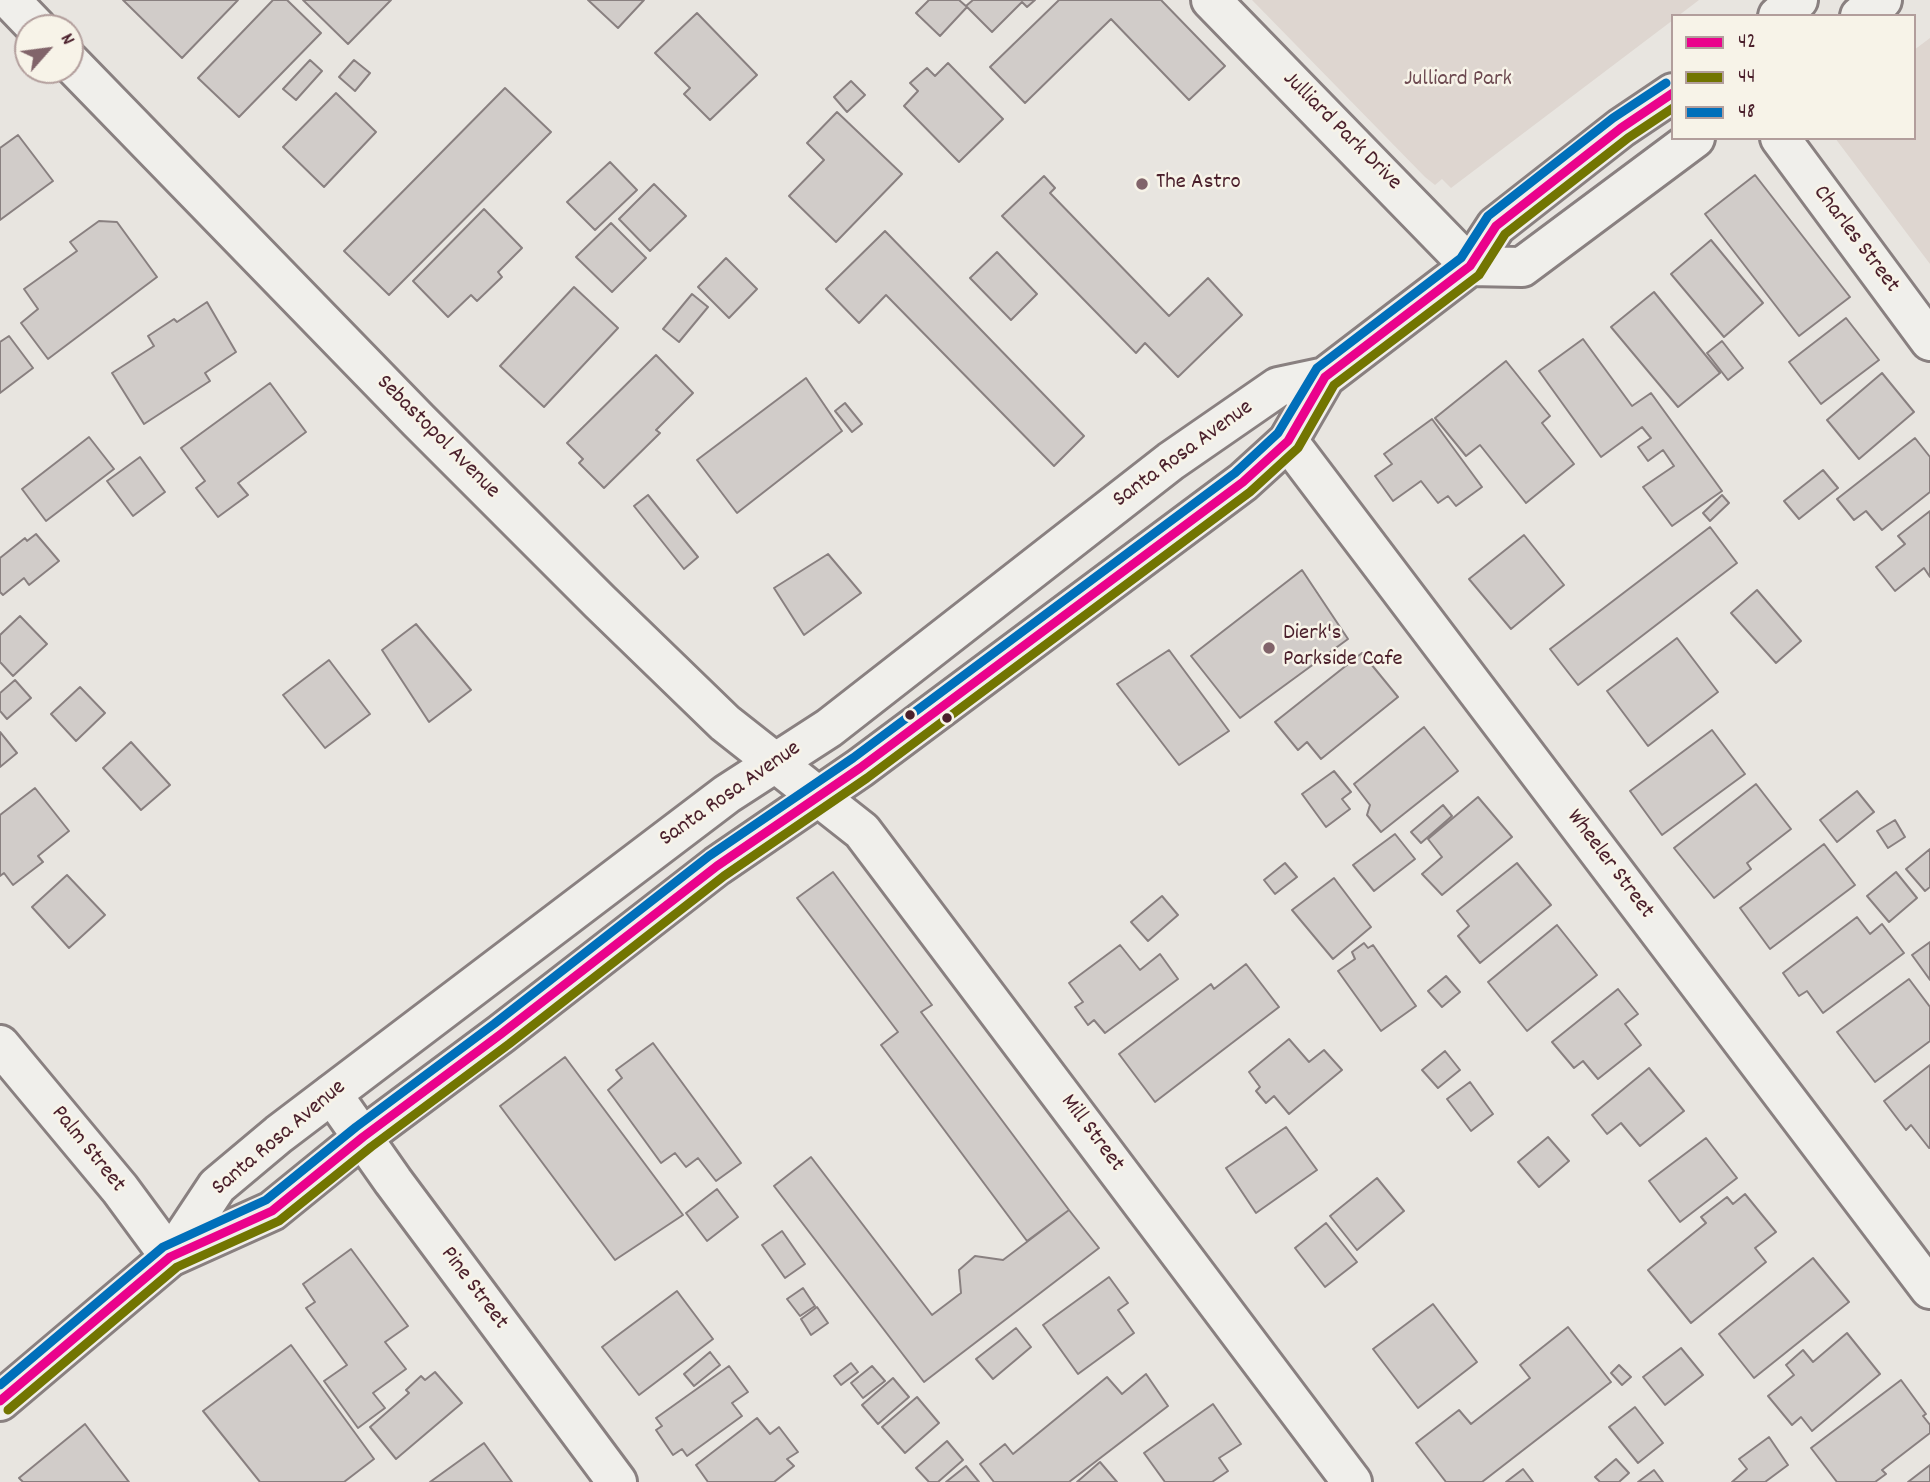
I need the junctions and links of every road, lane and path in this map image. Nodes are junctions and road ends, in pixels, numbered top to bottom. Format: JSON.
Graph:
{"nodes":[{"id":1,"x":10,"y":0,"type":"edge"},
{"id":2,"x":1211,"y":0,"type":"edge"},
{"id":3,"x":1798,"y":0,"type":"edge"},
{"id":4,"x":1882,"y":0,"type":"edge"},
{"id":5,"x":24,"y":14,"type":"edge"},
{"id":6,"x":1780,"y":14,"type":"edge"},
{"id":7,"x":1863,"y":14,"type":"edge"},
{"id":8,"x":84,"y":76,"type":"edge"},
{"id":9,"x":1671,"y":94,"type":"edge"},
{"id":10,"x":1692,"y":140,"type":"edge"},
{"id":11,"x":1781,"y":140,"type":"edge"},
{"id":12,"x":1470,"y":265,"type":"junction"},
{"id":13,"x":1930,"y":341,"type":"edge"},
{"id":14,"x":1325,"y":377,"type":"junction"},
{"id":15,"x":1288,"y":441,"type":"junction"},
{"id":16,"x":775,"y":761,"type":"junction"},
{"id":17,"x":820,"y":796,"type":"junction"},
{"id":18,"x":0,"y":1045,"type":"edge"},
{"id":19,"x":332,"y":1094,"type":"junction"},
{"id":20,"x":363,"y":1137,"type":"junction"},
{"id":21,"x":170,"y":1257,"type":"junction"},
{"id":22,"x":1930,"y":1289,"type":"edge"},
{"id":23,"x":0,"y":1401,"type":"edge"},
{"id":24,"x":617,"y":1482,"type":"edge"},
{"id":25,"x":1352,"y":1482,"type":"edge"}],
"edges":[{"from":1,"to":5,"type":"street"},
{"from":2,"to":12,"type":"street","name":"Julliard Park Drive"},
{"from":3,"to":6,"type":"street"},
{"from":4,"to":7,"type":"street"},
{"from":8,"to":16,"type":"street","name":"Sebastopol Avenue"},
{"from":9,"to":12,"type":"street","name":"Santa Rosa Avenue"},
{"from":10,"to":12,"type":"street"},
{"from":11,"to":13,"type":"street","name":"Charles Street"},
{"from":12,"to":14,"type":"street","name":"Santa Rosa Avenue"},
{"from":14,"to":15,"type":"street","name":"Santa Rosa Avenue"},
{"from":14,"to":16,"type":"street","name":"Santa Rosa Avenue"},
{"from":15,"to":17,"type":"street","name":"Santa Rosa Avenue"},
{"from":15,"to":22,"type":"street","name":"Wheeler Street"},
{"from":16,"to":17,"type":"street","name":"Sebastopol Avenue"},
{"from":16,"to":19,"type":"street","name":"Santa Rosa Avenue"},
{"from":17,"to":20,"type":"street","name":"Santa Rosa Avenue"},
{"from":17,"to":25,"type":"street","name":"Mill Street"},
{"from":18,"to":21,"type":"street","name":"Palm Street"},
{"from":19,"to":20,"type":"street","name":"Pine Street"},
{"from":19,"to":21,"type":"street","name":"Santa Rosa Avenue"},
{"from":20,"to":21,"type":"street","name":"Santa Rosa Avenue"},
{"from":20,"to":24,"type":"street","name":"Pine Street"},
{"from":21,"to":23,"type":"street","name":"Santa Rosa Avenue"}]}
